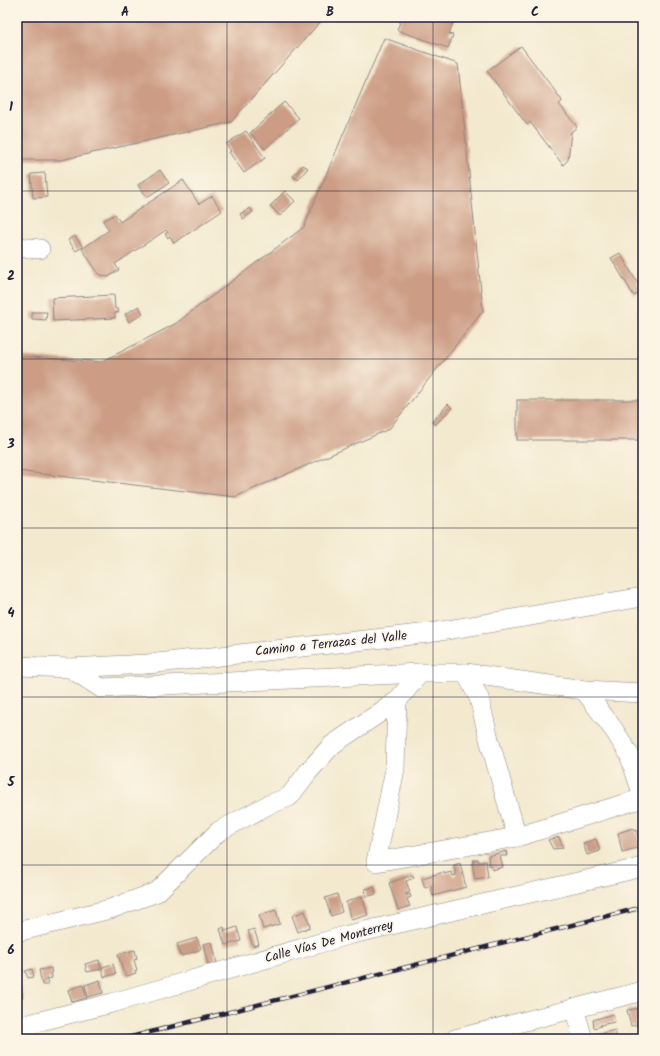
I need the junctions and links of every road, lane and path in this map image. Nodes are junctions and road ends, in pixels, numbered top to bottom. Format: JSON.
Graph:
{"nodes":[{"id":1,"x":17,"y":247,"type":"edge"},
{"id":2,"x":40,"y":248,"type":"dead end"},
{"id":3,"x":643,"y":597,"type":"edge"},
{"id":4,"x":17,"y":666,"type":"edge"},
{"id":5,"x":70,"y":668,"type":"junction"},
{"id":6,"x":420,"y":673,"type":"junction"},
{"id":7,"x":466,"y":673,"type":"junction"},
{"id":8,"x":584,"y":690,"type":"junction"},
{"id":9,"x":643,"y":693,"type":"edge"},
{"id":10,"x":397,"y":701,"type":"junction"},
{"id":11,"x":636,"y":753,"type":"edge"},
{"id":12,"x":643,"y":797,"type":"edge"},
{"id":13,"x":517,"y":837,"type":"junction"},
{"id":14,"x":643,"y":867,"type":"edge"},
{"id":15,"x":17,"y":932,"type":"edge"},
{"id":16,"x":643,"y":991,"type":"edge"},
{"id":17,"x":574,"y":1008,"type":"junction"},
{"id":18,"x":17,"y":1027,"type":"edge"},
{"id":19,"x":455,"y":1039,"type":"edge"},
{"id":20,"x":583,"y":1039,"type":"edge"}],
"edges":[{"from":1,"to":2,"type":"street"},
{"from":3,"to":5,"type":"street","name":"Camino a Terrazas del Valle"},
{"from":4,"to":5,"type":"street","name":"Camino a Terrazas del Valle"},
{"from":5,"to":6,"type":"street"},
{"from":6,"to":7,"type":"street"},
{"from":6,"to":10,"type":"street"},
{"from":7,"to":8,"type":"street"},
{"from":7,"to":13,"type":"street"},
{"from":8,"to":9,"type":"street"},
{"from":8,"to":11,"type":"street"},
{"from":10,"to":13,"type":"street"},
{"from":10,"to":15,"type":"street"},
{"from":11,"to":12,"type":"street"},
{"from":12,"to":13,"type":"street"},
{"from":14,"to":18,"type":"street","name":"Calle Vías De Monterrey"},
{"from":16,"to":17,"type":"street"},
{"from":17,"to":19,"type":"street"},
{"from":17,"to":20,"type":"street"}]}
